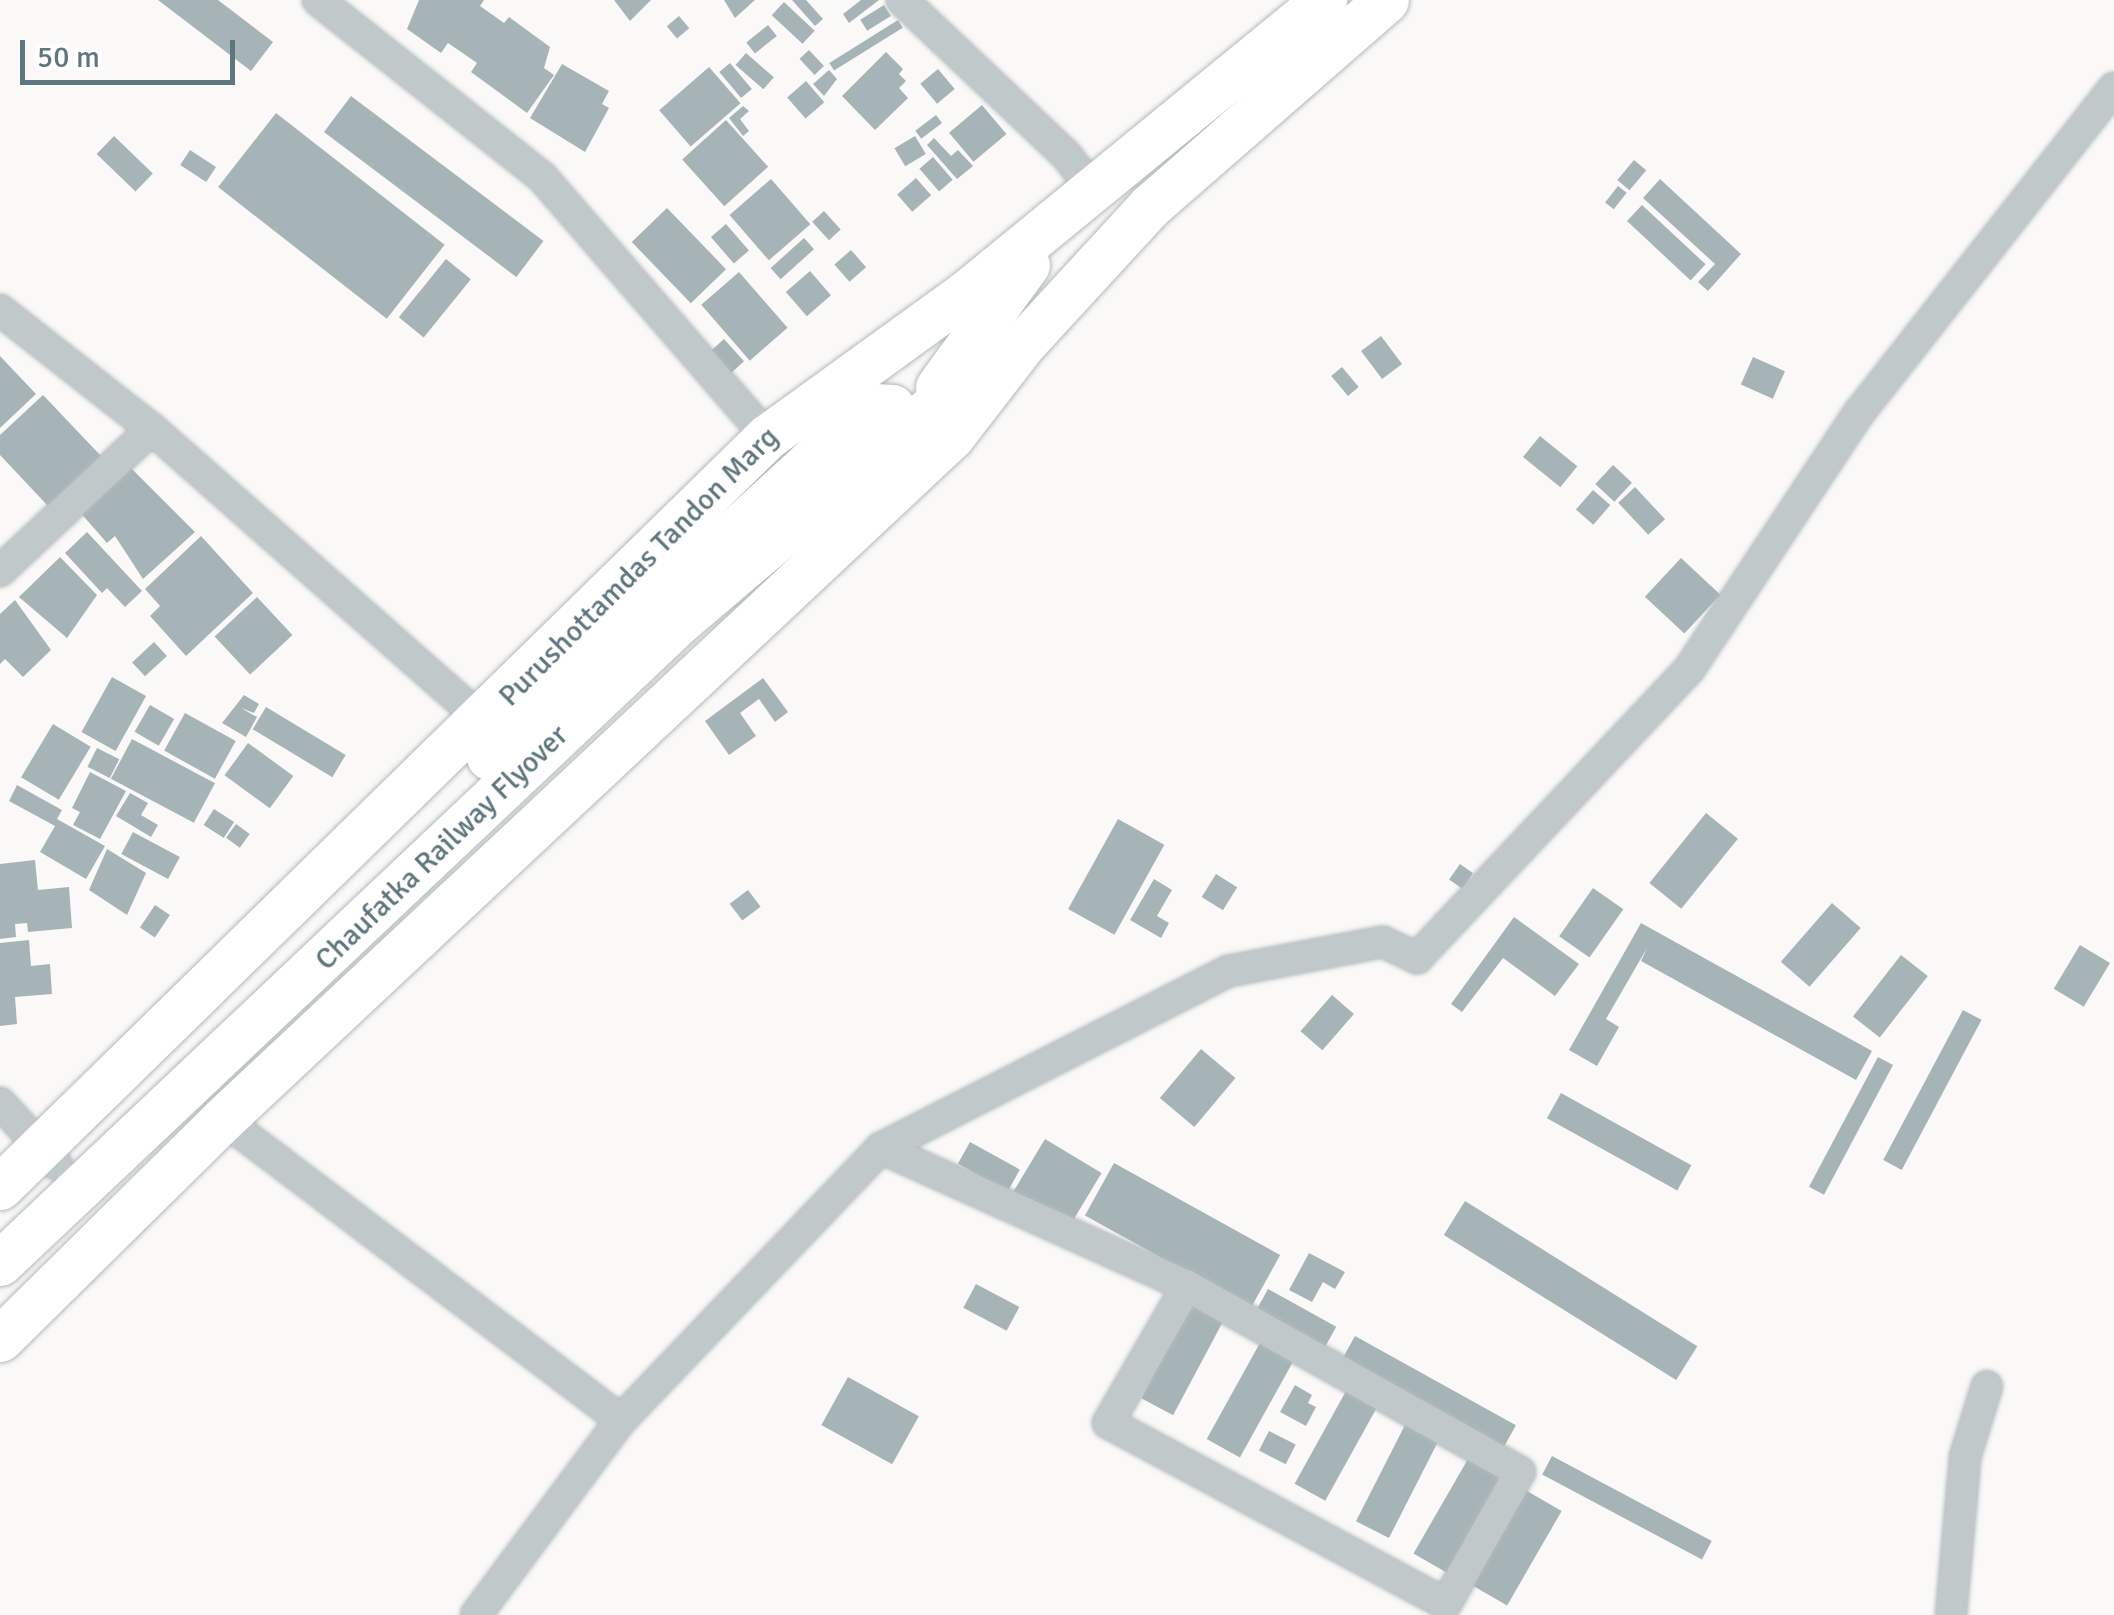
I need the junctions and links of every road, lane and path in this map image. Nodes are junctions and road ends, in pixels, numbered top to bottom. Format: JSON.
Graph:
{"nodes":[{"id":1,"x":318,"y":0,"type":"edge"},
{"id":2,"x":902,"y":0,"type":"edge"},
{"id":3,"x":1386,"y":0,"type":"edge"},
{"id":4,"x":1322,"y":1,"type":"edge"},
{"id":5,"x":2114,"y":88,"type":"edge"},
{"id":6,"x":1081,"y":199,"type":"junction"},
{"id":7,"x":1098,"y":258,"type":"junction"},
{"id":8,"x":3,"y":317,"type":"edge"},
{"id":9,"x":824,"y":391,"type":"junction"},
{"id":10,"x":937,"y":396,"type":"junction"},
{"id":11,"x":152,"y":429,"type":"junction"},
{"id":12,"x":767,"y":437,"type":"junction"},
{"id":13,"x":895,"y":445,"type":"junction"},
{"id":14,"x":0,"y":572,"type":"edge"},
{"id":15,"x":494,"y":731,"type":"junction"},
{"id":16,"x":0,"y":1103,"type":"edge"},
{"id":17,"x":222,"y":1120,"type":"junction"},
{"id":18,"x":881,"y":1148,"type":"junction"},
{"id":19,"x":50,"y":1155,"type":"junction"},
{"id":20,"x":0,"y":1188,"type":"edge"},
{"id":21,"x":0,"y":1216,"type":"edge"},
{"id":22,"x":0,"y":1263,"type":"edge"},
{"id":23,"x":1186,"y":1286,"type":"junction"},
{"id":24,"x":0,"y":1339,"type":"edge"},
{"id":25,"x":1987,"y":1386,"type":"dead end"},
{"id":26,"x":621,"y":1420,"type":"junction"},
{"id":27,"x":476,"y":1615,"type":"edge"},
{"id":28,"x":1951,"y":1615,"type":"edge"}],
"edges":[{"from":1,"to":12,"type":"street"},
{"from":2,"to":6,"type":"street"},
{"from":3,"to":7,"type":"main road"},
{"from":4,"to":6,"type":"main road","name":"Purushottamdas Tandon Marg"},
{"from":5,"to":18,"type":"street"},
{"from":6,"to":9,"type":"main road","name":"Purushottamdas Tandon Marg"},
{"from":6,"to":10,"type":"main road"},
{"from":7,"to":10,"type":"main road"},
{"from":7,"to":17,"type":"main road"},
{"from":8,"to":11,"type":"street"},
{"from":9,"to":10,"type":"main road"},
{"from":9,"to":12,"type":"main road","name":"Purushottamdas Tandon Marg"},
{"from":10,"to":13,"type":"main road","name":"Chaufatka Railway Flyover"},
{"from":11,"to":14,"type":"street"},
{"from":11,"to":15,"type":"street"},
{"from":12,"to":15,"type":"main road","name":"Purushottamdas Tandon Marg"},
{"from":13,"to":15,"type":"main road"},
{"from":13,"to":22,"type":"main road","name":"Chaufatka Railway Flyover"},
{"from":15,"to":19,"type":"main road"},
{"from":16,"to":19,"type":"street"},
{"from":17,"to":24,"type":"main road"},
{"from":17,"to":26,"type":"street"},
{"from":18,"to":23,"type":"street"},
{"from":18,"to":26,"type":"street"},
{"from":19,"to":20,"type":"main road"},
{"from":19,"to":21,"type":"main road"},
{"from":23,"to":23,"type":"street"},
{"from":25,"to":28,"type":"street"},
{"from":26,"to":27,"type":"street"}]}
